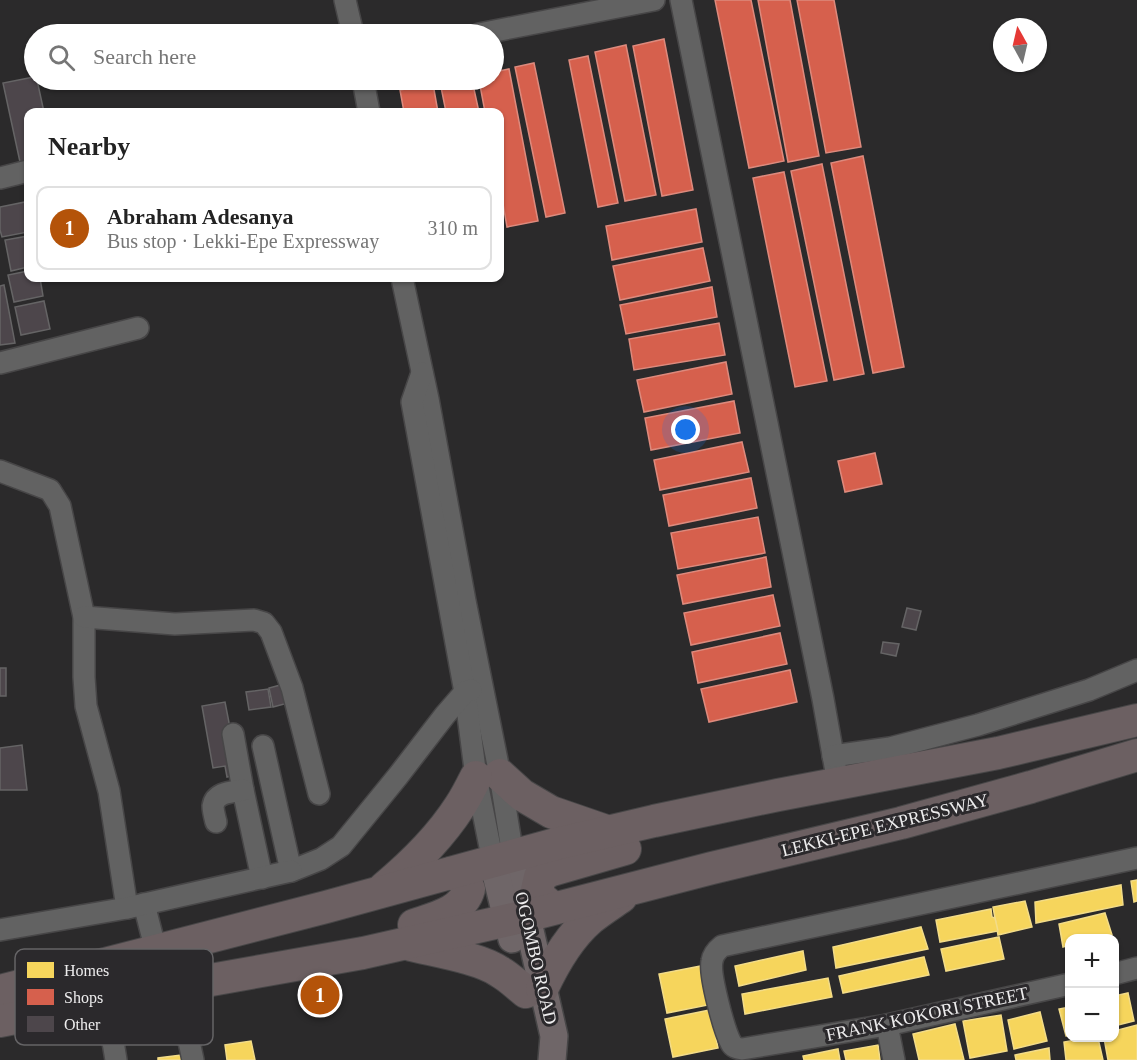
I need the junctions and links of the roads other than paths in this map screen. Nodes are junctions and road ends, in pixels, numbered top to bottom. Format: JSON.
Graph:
{"nodes":[{"id":1,"x":345,"y":0,"type":"edge"},
{"id":2,"x":654,"y":0,"type":"edge"},
{"id":3,"x":681,"y":0,"type":"edge"},
{"id":4,"x":351,"y":24,"type":"edge"},
{"id":5,"x":504,"y":29,"type":"edge"},
{"id":6,"x":365,"y":90,"type":"edge"},
{"id":7,"x":368,"y":108,"type":"edge"},
{"id":8,"x":24,"y":172,"type":"edge"},
{"id":9,"x":0,"y":178,"type":"edge"},
{"id":10,"x":403,"y":282,"type":"edge"},
{"id":11,"x":138,"y":328,"type":"dead end"},
{"id":12,"x":0,"y":363,"type":"edge"},
{"id":13,"x":0,"y":471,"type":"edge"},
{"id":14,"x":84,"y":617,"type":"junction"},
{"id":15,"x":1137,"y":670,"type":"edge"},
{"id":16,"x":473,"y":690,"type":"junction"},
{"id":17,"x":1137,"y":720,"type":"edge"},
{"id":18,"x":233,"y":734,"type":"dead end"},
{"id":19,"x":262,"y":746,"type":"dead end"},
{"id":20,"x":1137,"y":755,"type":"edge"},
{"id":21,"x":830,"y":775,"type":"junction"},
{"id":22,"x":488,"y":776,"type":"junction"},
{"id":23,"x":243,"y":790,"type":"junction"},
{"id":24,"x":320,"y":794,"type":"dead end"},
{"id":25,"x":216,"y":822,"type":"dead end"},
{"id":26,"x":609,"y":832,"type":"junction"},
{"id":27,"x":1137,"y":858,"type":"edge"},
{"id":28,"x":503,"y":859,"type":"junction"},
{"id":29,"x":291,"y":871,"type":"junction"},
{"id":30,"x":451,"y":873,"type":"junction"},
{"id":31,"x":262,"y":878,"type":"junction"},
{"id":32,"x":631,"y":889,"type":"junction"},
{"id":33,"x":379,"y":892,"type":"junction"},
{"id":34,"x":136,"y":906,"type":"junction"},
{"id":35,"x":529,"y":915,"type":"junction"},
{"id":36,"x":0,"y":930,"type":"edge"},
{"id":37,"x":404,"y":943,"type":"junction"},
{"id":38,"x":155,"y":949,"type":"edge"},
{"id":39,"x":164,"y":949,"type":"edge"},
{"id":40,"x":1137,"y":969,"type":"edge"},
{"id":41,"x":1119,"y":973,"type":"edge"},
{"id":42,"x":247,"y":974,"type":"junction"},
{"id":43,"x":213,"y":980,"type":"edge"},
{"id":44,"x":1065,"y":985,"type":"edge"},
{"id":45,"x":15,"y":987,"type":"edge"},
{"id":46,"x":534,"y":990,"type":"junction"},
{"id":47,"x":0,"y":991,"type":"edge"},
{"id":48,"x":15,"y":1018,"type":"edge"},
{"id":49,"x":0,"y":1021,"type":"edge"},
{"id":50,"x":887,"y":1025,"type":"junction"},
{"id":51,"x":114,"y":1045,"type":"edge"},
{"id":52,"x":190,"y":1045,"type":"edge"},
{"id":53,"x":116,"y":1060,"type":"edge"},
{"id":54,"x":193,"y":1060,"type":"edge"},
{"id":55,"x":552,"y":1060,"type":"edge"},
{"id":56,"x":894,"y":1060,"type":"edge"}],
"edges":[{"from":1,"to":4,"type":"street"},
{"from":2,"to":5,"type":"street"},
{"from":3,"to":21,"type":"street"},
{"from":6,"to":7,"type":"street"},
{"from":8,"to":9,"type":"street"},
{"from":10,"to":16,"type":"street"},
{"from":11,"to":12,"type":"street"},
{"from":13,"to":14,"type":"street"},
{"from":14,"to":24,"type":"street"},
{"from":14,"to":34,"type":"street"},
{"from":15,"to":21,"type":"street"},
{"from":16,"to":22,"type":"street"},
{"from":16,"to":29,"type":"street"},
{"from":17,"to":21,"type":"highway"},
{"from":18,"to":23,"type":"street"},
{"from":19,"to":29,"type":"street"},
{"from":20,"to":32,"type":"highway","name":"LEKKI-EPE EXPRESSWAY"},
{"from":21,"to":26,"type":"highway"},
{"from":21,"to":35,"type":"highway"},
{"from":22,"to":26,"type":"highway"},
{"from":22,"to":28,"type":"street"},
{"from":22,"to":33,"type":"highway"},
{"from":23,"to":25,"type":"street"},
{"from":23,"to":31,"type":"street"},
{"from":26,"to":28,"type":"highway"},
{"from":27,"to":50,"type":"street","name":"FRANK KOKORI STREET"},
{"from":28,"to":30,"type":"highway"},
{"from":28,"to":35,"type":"main road","name":"OGOMBO ROAD"},
{"from":29,"to":31,"type":"street"},
{"from":30,"to":33,"type":"highway"},
{"from":30,"to":42,"type":"highway"},
{"from":31,"to":34,"type":"street"},
{"from":32,"to":35,"type":"highway","name":"LEKKI-EPE EXPRESSWAY"},
{"from":32,"to":46,"type":"highway"},
{"from":33,"to":39,"type":"highway"},
{"from":34,"to":36,"type":"street"},
{"from":34,"to":38,"type":"street"},
{"from":35,"to":37,"type":"highway","name":"LEKKI-EPE EXPRESSWAY"},
{"from":35,"to":46,"type":"main road","name":"OGOMBO ROAD"},
{"from":37,"to":42,"type":"highway","name":"LEKKI-EPE EXPRESSWAY"},
{"from":37,"to":46,"type":"highway"},
{"from":40,"to":41,"type":"street"},
{"from":42,"to":43,"type":"highway"},
{"from":44,"to":50,"type":"street","name":"FRANK KOKORI STREET"},
{"from":45,"to":47,"type":"highway"},
{"from":46,"to":55,"type":"main road","name":"OGOMBO ROAD"},
{"from":48,"to":49,"type":"highway"},
{"from":50,"to":56,"type":"street"},
{"from":51,"to":53,"type":"street"},
{"from":52,"to":54,"type":"street"}]}
